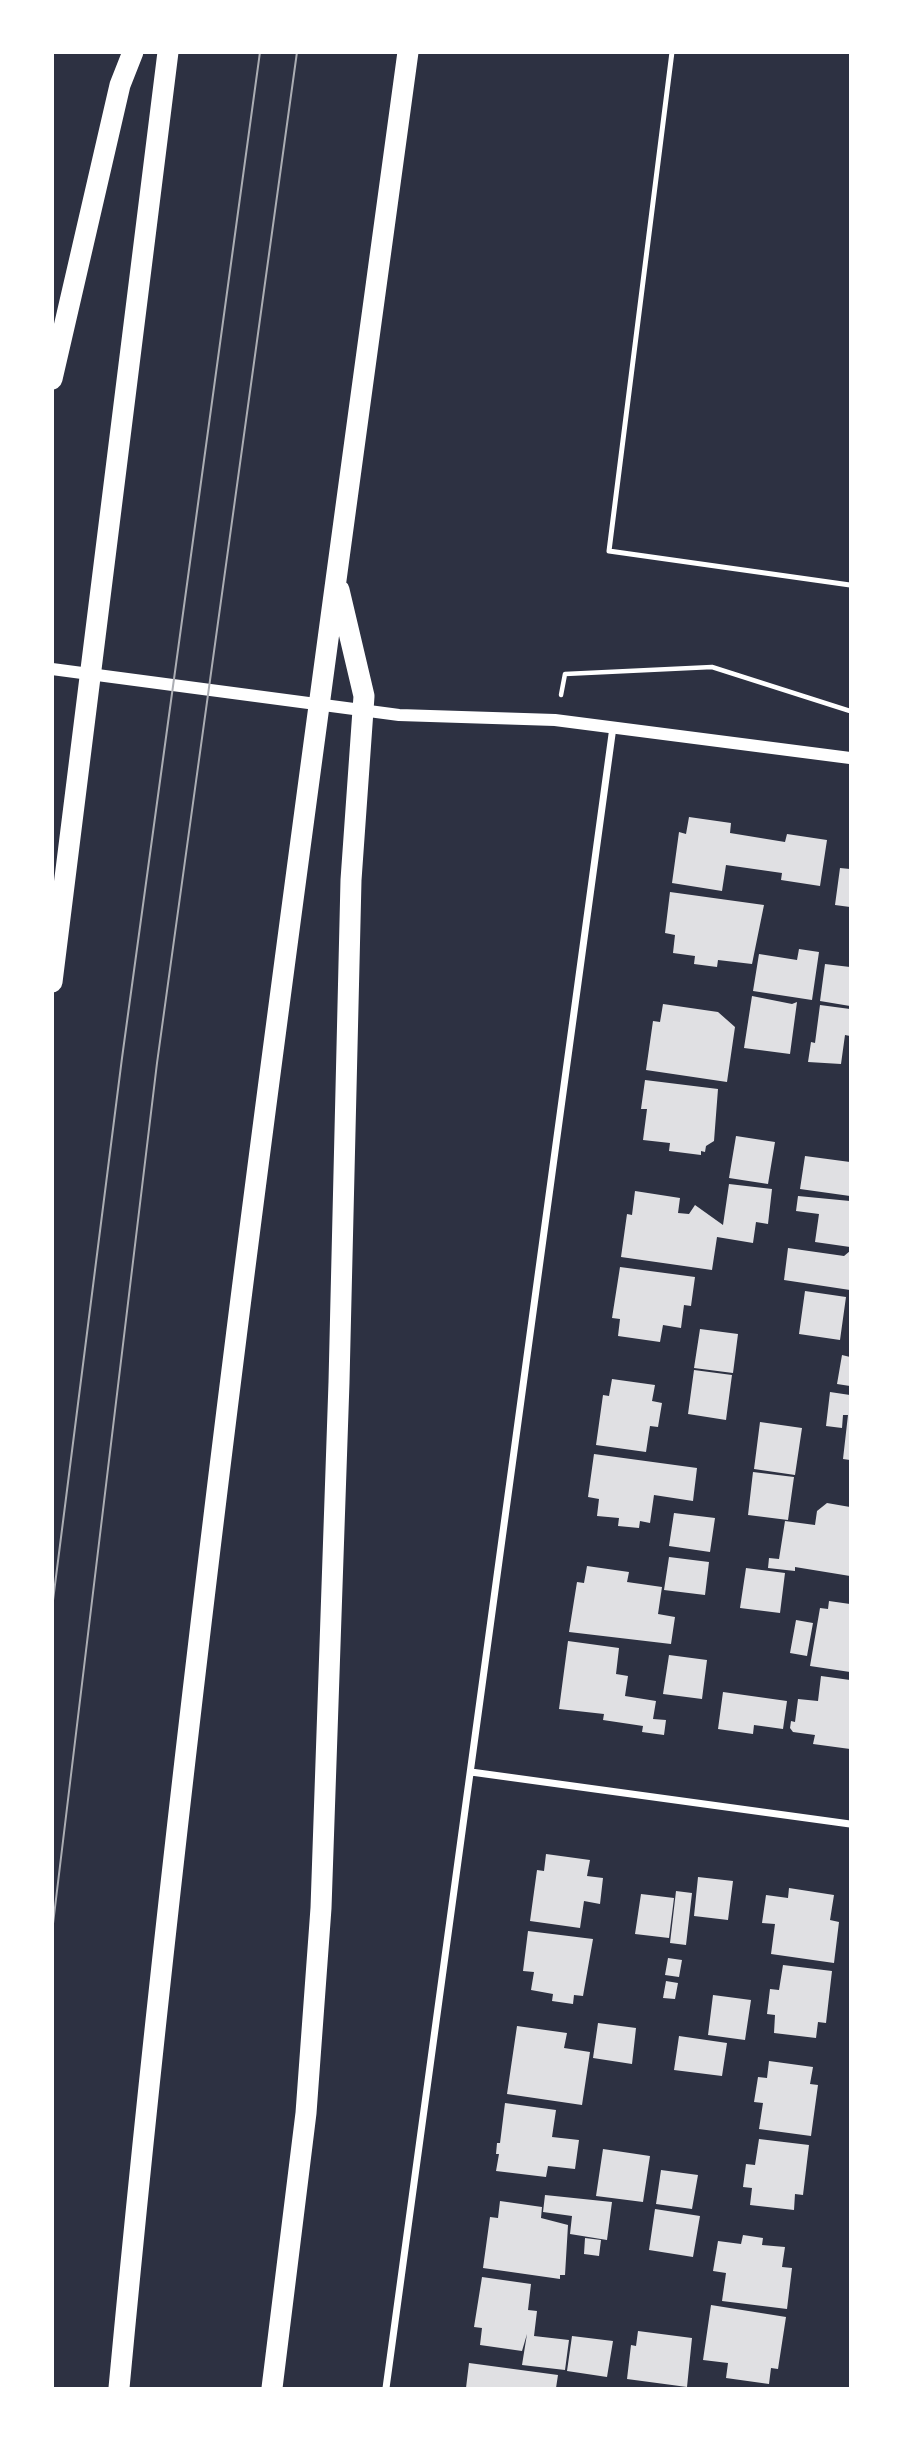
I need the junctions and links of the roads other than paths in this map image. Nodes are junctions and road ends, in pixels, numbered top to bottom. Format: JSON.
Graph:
{"nodes":[{"id":1,"x":133,"y":52,"type":"edge"},
{"id":2,"x":168,"y":52,"type":"edge"},
{"id":3,"x":408,"y":52,"type":"edge"},
{"id":4,"x":672,"y":52,"type":"edge"},
{"id":5,"x":52,"y":379,"type":"edge"},
{"id":6,"x":336,"y":577,"type":"junction"},
{"id":7,"x":850,"y":585,"type":"edge"},
{"id":8,"x":52,"y":669,"type":"edge"},
{"id":9,"x":613,"y":726,"type":"junction"},
{"id":10,"x":850,"y":758,"type":"edge"},
{"id":11,"x":52,"y":982,"type":"edge"},
{"id":12,"x":471,"y":1772,"type":"junction"},
{"id":13,"x":850,"y":1824,"type":"edge"},
{"id":14,"x":119,"y":2389,"type":"edge"},
{"id":15,"x":272,"y":2389,"type":"edge"},
{"id":16,"x":386,"y":2389,"type":"edge"}],
"edges":[{"from":1,"to":5,"type":"highway"},
{"from":2,"to":11,"type":"highway"},
{"from":3,"to":6,"type":"highway"},
{"from":4,"to":7,"type":"lane"},
{"from":6,"to":14,"type":"highway"},
{"from":6,"to":15,"type":"highway"},
{"from":8,"to":9,"type":"street"},
{"from":9,"to":10,"type":"street"},
{"from":9,"to":12,"type":"street"},
{"from":12,"to":13,"type":"street"},
{"from":12,"to":16,"type":"street"}]}
